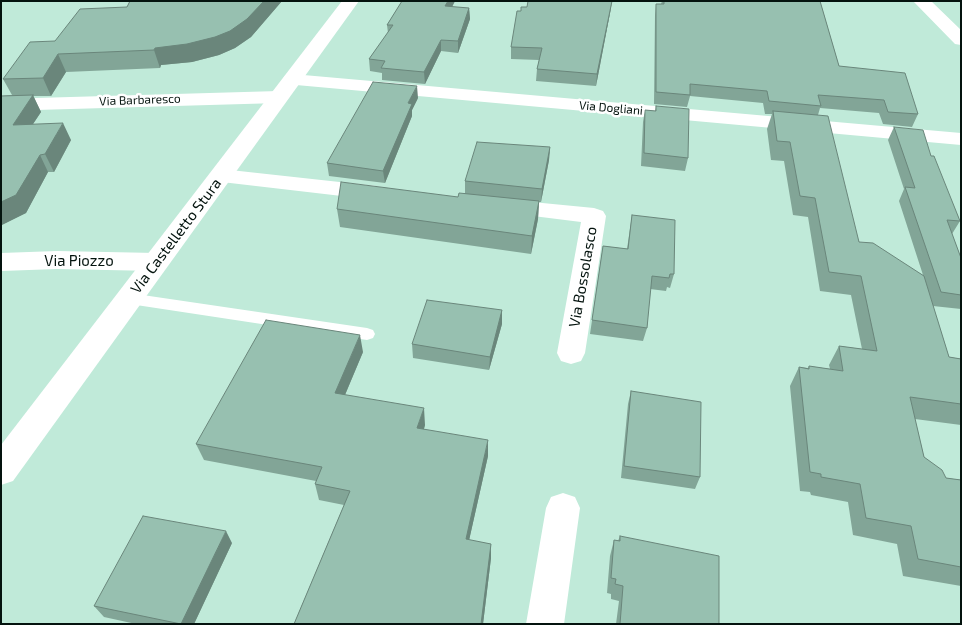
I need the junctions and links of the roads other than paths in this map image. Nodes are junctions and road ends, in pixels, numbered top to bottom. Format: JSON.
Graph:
{"nodes":[{"id":1,"x":351,"y":1,"type":"edge"},
{"id":2,"x":920,"y":1,"type":"edge"},
{"id":3,"x":961,"y":40,"type":"edge"},
{"id":4,"x":292,"y":80,"type":"junction"},
{"id":5,"x":279,"y":97,"type":"junction"},
{"id":6,"x":1,"y":105,"type":"edge"},
{"id":7,"x":961,"y":139,"type":"edge"},
{"id":8,"x":221,"y":176,"type":"junction"},
{"id":9,"x":398,"y":195,"type":"edge"},
{"id":10,"x":476,"y":203,"type":"edge"},
{"id":11,"x":1,"y":262,"type":"edge"},
{"id":12,"x":156,"y":262,"type":"junction"},
{"id":13,"x":129,"y":299,"type":"junction"},
{"id":14,"x":367,"y":334,"type":"dead end"},
{"id":15,"x":570,"y":353,"type":"dead end"},
{"id":16,"x":1,"y":471,"type":"edge"},
{"id":17,"x":563,"y":508,"type":"dead end"},
{"id":18,"x":545,"y":624,"type":"edge"}],
"edges":[{"from":1,"to":4,"type":"street","name":"Via Castelletto Stura"},
{"from":2,"to":3,"type":"street"},
{"from":4,"to":5,"type":"street","name":"Via Castelletto Stura"},
{"from":4,"to":7,"type":"street","name":"Via Dogliani"},
{"from":5,"to":6,"type":"street","name":"Via Barbaresco"},
{"from":5,"to":8,"type":"street","name":"Via Castelletto Stura"},
{"from":8,"to":9,"type":"street"},
{"from":8,"to":12,"type":"street","name":"Via Castelletto Stura"},
{"from":10,"to":15,"type":"street","name":"Via Bossolasco"},
{"from":11,"to":12,"type":"street","name":"Via Piozzo"},
{"from":12,"to":13,"type":"street","name":"Via Castelletto Stura"},
{"from":13,"to":14,"type":"lane"},
{"from":13,"to":16,"type":"street","name":"Via Castelletto Stura"},
{"from":17,"to":18,"type":"street"}]}
